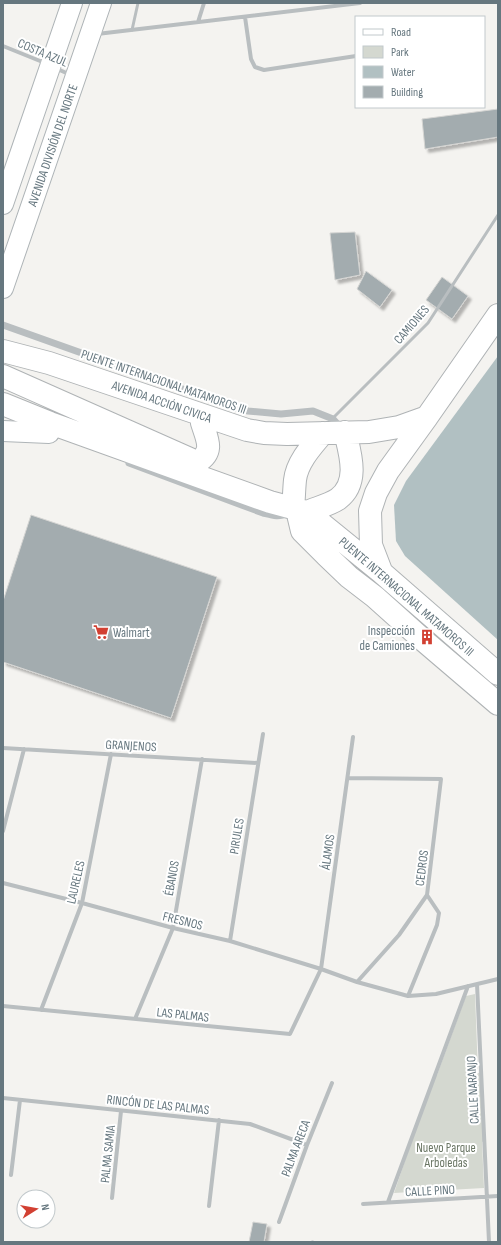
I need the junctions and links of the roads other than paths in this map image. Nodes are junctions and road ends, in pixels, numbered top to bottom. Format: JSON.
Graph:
{"nodes":[{"id":1,"x":72,"y":3,"type":"edge"},
{"id":2,"x":101,"y":3,"type":"edge"},
{"id":3,"x":138,"y":3,"type":"edge"},
{"id":4,"x":204,"y":3,"type":"edge"},
{"id":5,"x":360,"y":3,"type":"edge"},
{"id":6,"x":245,"y":16,"type":"junction"},
{"id":7,"x":198,"y":22,"type":"junction"},
{"id":8,"x":132,"y":30,"type":"junction"},
{"id":9,"x":90,"y":34,"type":"junction"},
{"id":10,"x":3,"y":46,"type":"edge"},
{"id":11,"x":355,"y":56,"type":"edge"},
{"id":12,"x":50,"y":66,"type":"junction"},
{"id":13,"x":76,"y":77,"type":"junction"},
{"id":14,"x":3,"y":204,"type":"edge"},
{"id":15,"x":498,"y":215,"type":"edge"},
{"id":16,"x":497,"y":219,"type":"edge"},
{"id":17,"x":3,"y":288,"type":"edge"},
{"id":18,"x":498,"y":315,"type":"edge"},
{"id":19,"x":3,"y":325,"type":"edge"},
{"id":20,"x":3,"y":351,"type":"edge"},
{"id":21,"x":3,"y":355,"type":"edge"},
{"id":22,"x":3,"y":376,"type":"edge"},
{"id":23,"x":3,"y":404,"type":"edge"},
{"id":24,"x":427,"y":417,"type":"junction"},
{"id":25,"x":202,"y":423,"type":"junction"},
{"id":26,"x":29,"y":424,"type":"dead end"},
{"id":27,"x":325,"y":430,"type":"junction"},
{"id":28,"x":3,"y":431,"type":"edge"},
{"id":29,"x":53,"y":434,"type":"joint"},
{"id":30,"x":124,"y":461,"type":"dead end"},
{"id":31,"x":196,"y":462,"type":"junction"},
{"id":32,"x":299,"y":510,"type":"junction"},
{"id":33,"x":381,"y":572,"type":"junction"},
{"id":34,"x":498,"y":674,"type":"edge"},
{"id":35,"x":498,"y":704,"type":"edge"},
{"id":36,"x":263,"y":734,"type":"dead end"},
{"id":37,"x":353,"y":737,"type":"dead end"},
{"id":38,"x":3,"y":748,"type":"edge"},
{"id":39,"x":24,"y":749,"type":"junction"},
{"id":40,"x":111,"y":754,"type":"junction"},
{"id":41,"x":202,"y":759,"type":"junction"},
{"id":42,"x":258,"y":763,"type":"junction"},
{"id":43,"x":348,"y":778,"type":"junction"},
{"id":44,"x":3,"y":831,"type":"edge"},
{"id":45,"x":3,"y":883,"type":"edge"},
{"id":46,"x":427,"y":895,"type":"junction"},
{"id":47,"x":82,"y":903,"type":"junction"},
{"id":48,"x":173,"y":928,"type":"junction"},
{"id":49,"x":230,"y":941,"type":"junction"},
{"id":50,"x":320,"y":969,"type":"junction"},
{"id":51,"x":498,"y":979,"type":"edge"},
{"id":52,"x":357,"y":982,"type":"junction"},
{"id":53,"x":477,"y":984,"type":"junction"},
{"id":54,"x":468,"y":986,"type":"junction"},
{"id":55,"x":408,"y":996,"type":"junction"},
{"id":56,"x":3,"y":1006,"type":"edge"},
{"id":57,"x":41,"y":1010,"type":"junction"},
{"id":58,"x":136,"y":1019,"type":"junction"},
{"id":59,"x":332,"y":1083,"type":"dead end"},
{"id":60,"x":3,"y":1098,"type":"edge"},
{"id":61,"x":20,"y":1100,"type":"junction"},
{"id":62,"x":121,"y":1111,"type":"junction"},
{"id":63,"x":218,"y":1120,"type":"junction"},
{"id":64,"x":307,"y":1145,"type":"junction"},
{"id":65,"x":11,"y":1175,"type":"dead end"},
{"id":66,"x":498,"y":1196,"type":"edge"},
{"id":67,"x":487,"y":1197,"type":"junction"},
{"id":68,"x":112,"y":1198,"type":"dead end"},
{"id":69,"x":388,"y":1202,"type":"junction"},
{"id":70,"x":363,"y":1204,"type":"dead end"},
{"id":71,"x":208,"y":1206,"type":"dead end"},
{"id":72,"x":278,"y":1222,"type":"dead end"},
{"id":73,"x":489,"y":1242,"type":"edge"}],
"edges":[{"from":1,"to":12,"type":"main road","name":"AVENIDA DIVISIÓN DEL NORTE"},
{"from":2,"to":9,"type":"main road","name":"AVENIDA DIVISIÓN DEL NORTE"},
{"from":3,"to":8,"type":"lane"},
{"from":4,"to":7,"type":"street"},
{"from":5,"to":6,"type":"street"},
{"from":6,"to":7,"type":"street"},
{"from":6,"to":11,"type":"street"},
{"from":7,"to":8,"type":"street"},
{"from":8,"to":9,"type":"street"},
{"from":9,"to":13,"type":"main road","name":"AVENIDA DIVISIÓN DEL NORTE"},
{"from":10,"to":12,"type":"street","name":"COSTA AZUL"},
{"from":12,"to":13,"type":"street","name":"COSTA AZUL"},
{"from":12,"to":14,"type":"main road","name":"AVENIDA DIVISIÓN DEL NORTE"},
{"from":13,"to":17,"type":"main road","name":"AVENIDA DIVISIÓN DEL NORTE"},
{"from":15,"to":16,"type":"lane","name":"CAMIONES"},
{"from":16,"to":27,"type":"lane","name":"CAMIONES"},
{"from":18,"to":24,"type":"highway"},
{"from":19,"to":27,"type":"street","name":"PUENTE INTERNACIONAL MATAMOROS III"},
{"from":20,"to":27,"type":"highway","name":"AVENIDA ACCIÓN CIVICA"},
{"from":21,"to":25,"type":"highway"},
{"from":22,"to":31,"type":"highway"},
{"from":23,"to":32,"type":"highway","name":"PUENTE INTERNACIONAL MATAMOROS III"},
{"from":24,"to":27,"type":"highway","name":"PUENTE INTERNACIONAL MATAMOROS III"},
{"from":24,"to":33,"type":"highway"},
{"from":25,"to":27,"type":"highway"},
{"from":25,"to":31,"type":"highway"},
{"from":26,"to":29,"type":"street"},
{"from":27,"to":32,"type":"highway"},
{"from":27,"to":32,"type":"highway"},
{"from":28,"to":29,"type":"main road"},
{"from":30,"to":32,"type":"street"},
{"from":31,"to":32,"type":"highway"},
{"from":32,"to":33,"type":"highway","name":"PUENTE INTERNACIONAL MATAMOROS III"},
{"from":32,"to":35,"type":"highway"},
{"from":33,"to":34,"type":"highway","name":"PUENTE INTERNACIONAL MATAMOROS III"},
{"from":36,"to":42,"type":"street","name":"PIRULES"},
{"from":37,"to":43,"type":"street","name":"ÁLAMOS"},
{"from":38,"to":39,"type":"street","name":"GRANJENOS"},
{"from":39,"to":40,"type":"street","name":"GRANJENOS"},
{"from":39,"to":44,"type":"street"},
{"from":40,"to":41,"type":"street","name":"GRANJENOS"},
{"from":40,"to":47,"type":"street","name":"LAURELES"},
{"from":41,"to":42,"type":"street","name":"GRANJENOS"},
{"from":41,"to":48,"type":"street","name":"ÉBANOS"},
{"from":42,"to":49,"type":"street","name":"PIRULES"},
{"from":43,"to":46,"type":"street","name":"CEDROS"},
{"from":43,"to":50,"type":"street","name":"ÁLAMOS"},
{"from":45,"to":47,"type":"street","name":"FRESNOS"},
{"from":46,"to":52,"type":"street","name":"CEDROS"},
{"from":46,"to":55,"type":"street"},
{"from":47,"to":48,"type":"street","name":"FRESNOS"},
{"from":47,"to":57,"type":"street","name":"LAURELES"},
{"from":48,"to":49,"type":"street","name":"FRESNOS"},
{"from":48,"to":58,"type":"street","name":"ÉBANOS"},
{"from":49,"to":50,"type":"street","name":"FRESNOS"},
{"from":50,"to":52,"type":"street","name":"FRESNOS"},
{"from":50,"to":58,"type":"street","name":"LAS PALMAS"},
{"from":51,"to":53,"type":"street","name":"FRESNOS"},
{"from":52,"to":55,"type":"street","name":"FRESNOS"},
{"from":53,"to":54,"type":"street","name":"FRESNOS"},
{"from":53,"to":67,"type":"street","name":"CALLE NARANJO"},
{"from":54,"to":55,"type":"street","name":"FRESNOS"},
{"from":54,"to":69,"type":"street"},
{"from":56,"to":57,"type":"street","name":"LAS PALMAS"},
{"from":57,"to":58,"type":"street","name":"LAS PALMAS"},
{"from":59,"to":64,"type":"street","name":"PALMA ARECA"},
{"from":60,"to":61,"type":"street","name":"RINCÓN DE LAS PALMAS"},
{"from":61,"to":62,"type":"street","name":"RINCÓN DE LAS PALMAS"},
{"from":61,"to":65,"type":"street"},
{"from":62,"to":63,"type":"street","name":"RINCÓN DE LAS PALMAS"},
{"from":62,"to":68,"type":"street","name":"PALMA SAMIA"},
{"from":63,"to":64,"type":"street","name":"RINCÓN DE LAS PALMAS"},
{"from":63,"to":71,"type":"street"},
{"from":64,"to":72,"type":"street","name":"PALMA ARECA"},
{"from":66,"to":67,"type":"street","name":"CALLE PINO"},
{"from":67,"to":69,"type":"street","name":"CALLE PINO"},
{"from":67,"to":73,"type":"street","name":"CALLE NARANJO"},
{"from":69,"to":70,"type":"street","name":"CALLE PINO"}]}
